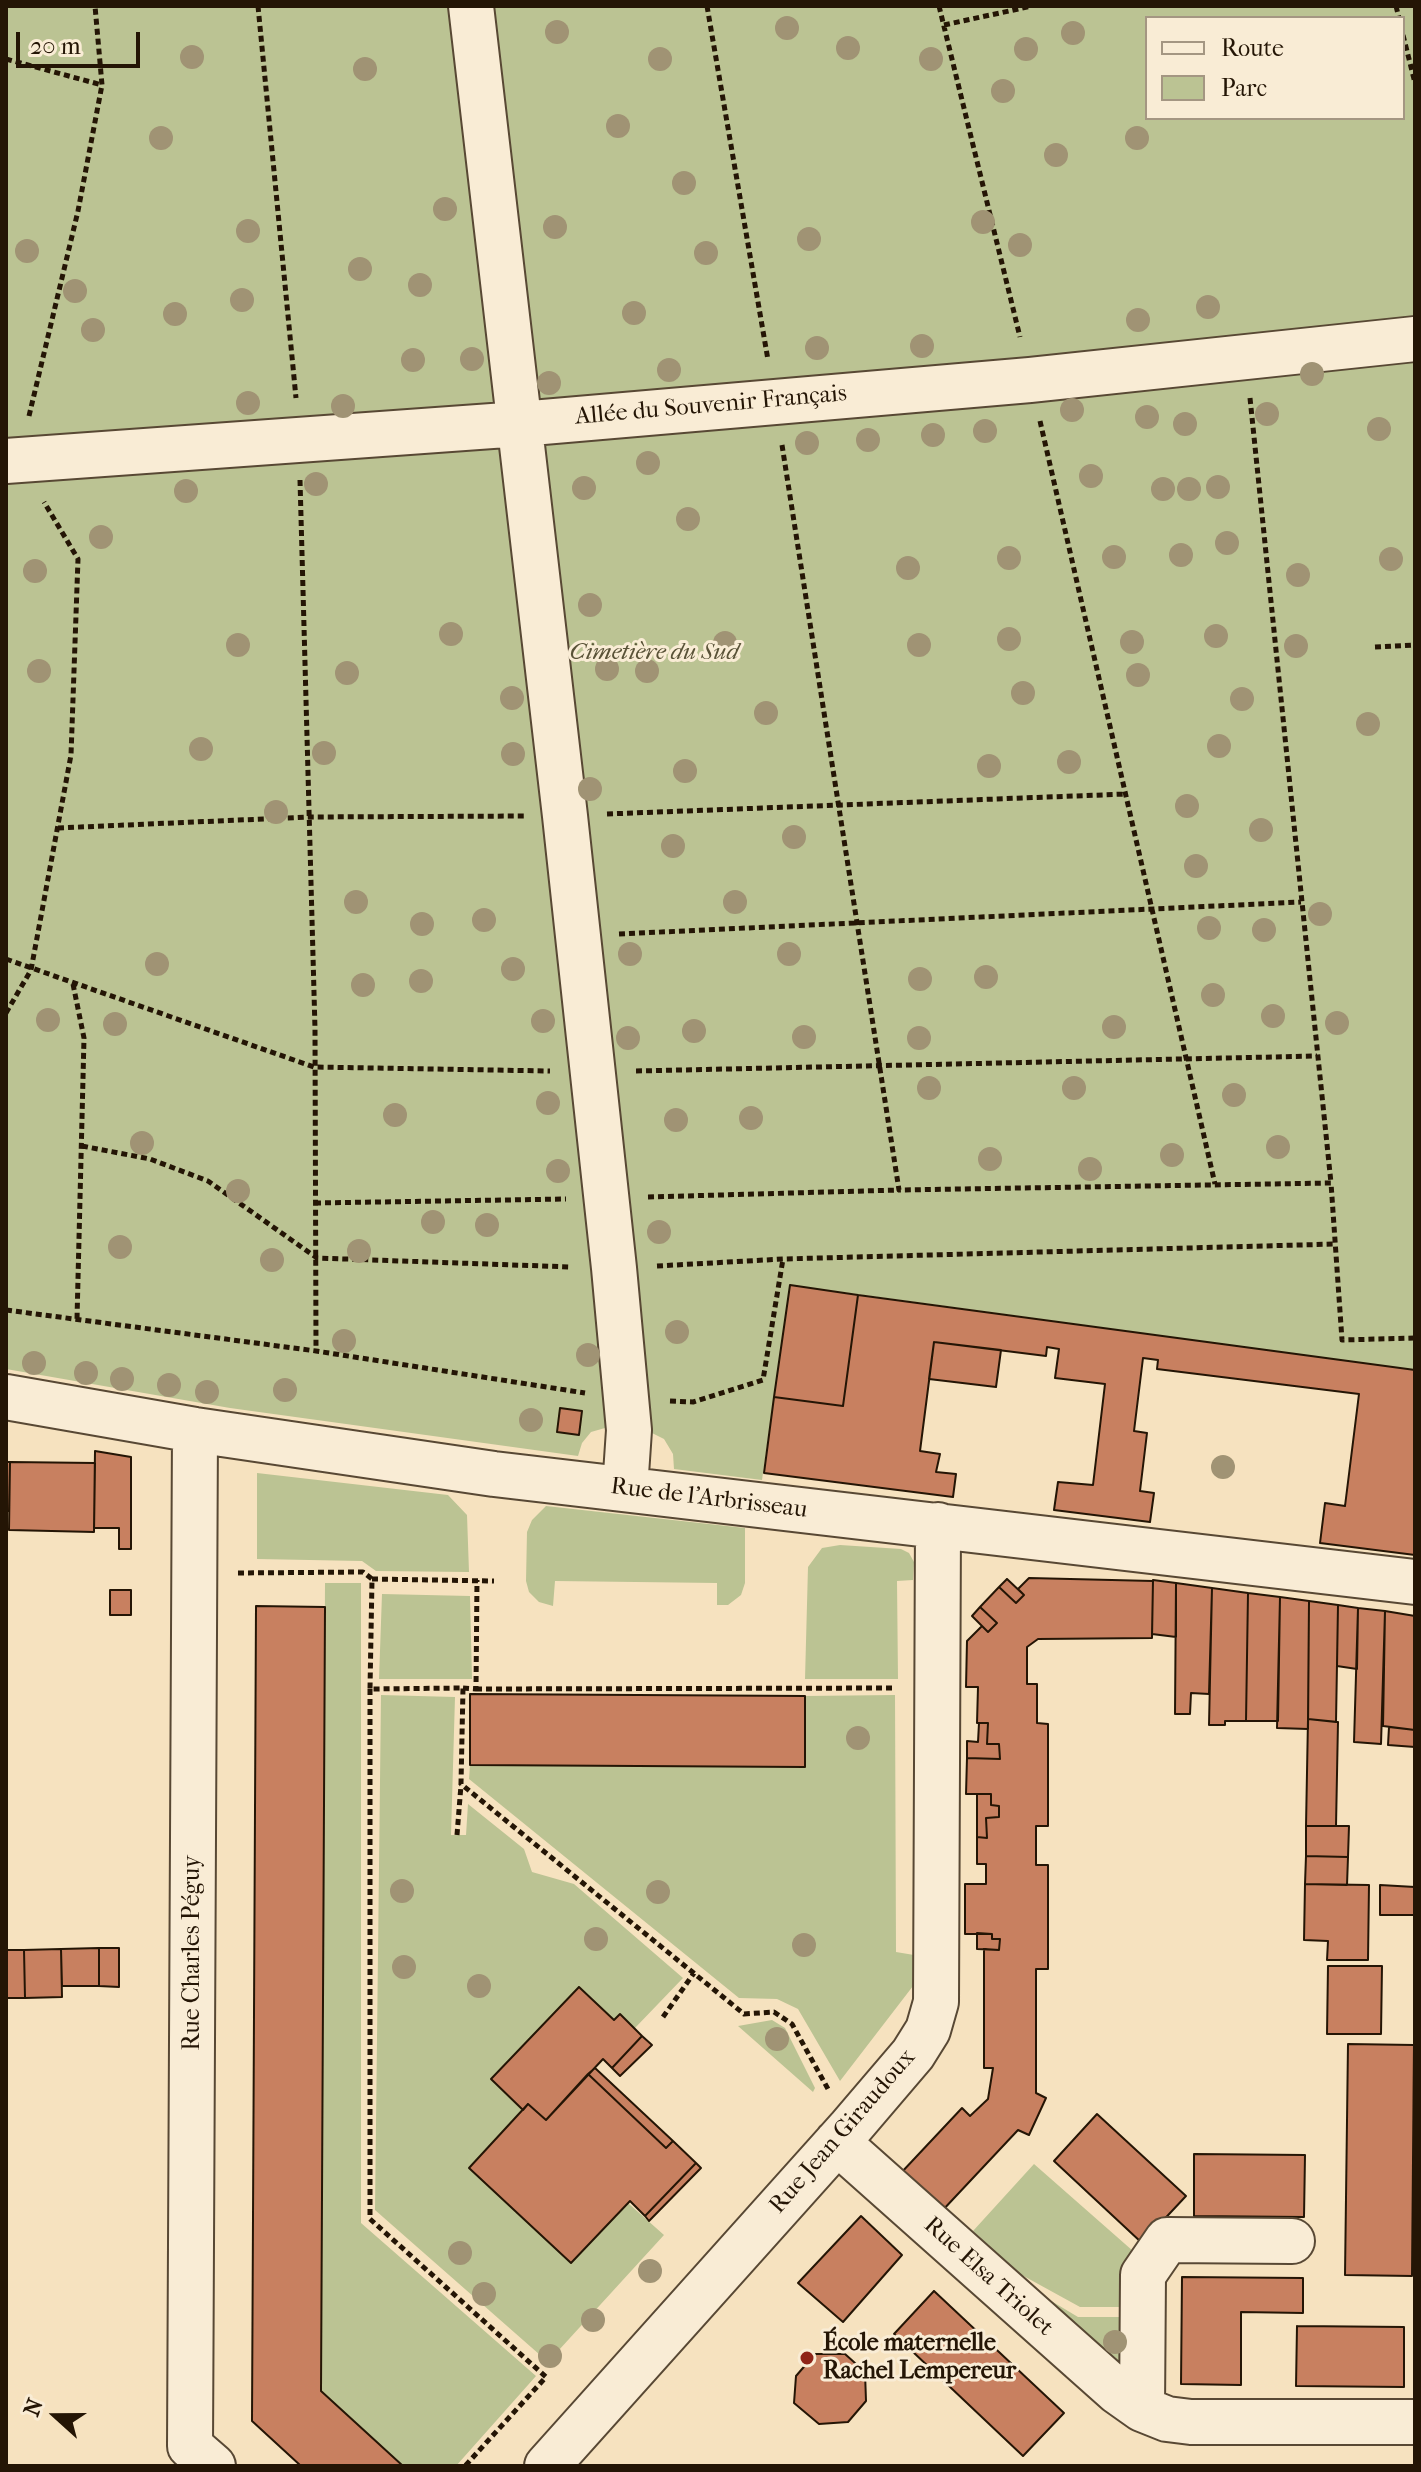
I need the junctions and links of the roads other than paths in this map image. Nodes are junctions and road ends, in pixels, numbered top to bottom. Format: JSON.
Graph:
{"nodes":[{"id":1,"x":471,"y":6,"type":"edge"},
{"id":2,"x":1415,"y":339,"type":"edge"},
{"id":3,"x":520,"y":424,"type":"junction"},
{"id":4,"x":12,"y":460,"type":"edge"},
{"id":5,"x":6,"y":1397,"type":"edge"},
{"id":6,"x":195,"y":1430,"type":"junction"},
{"id":7,"x":625,"y":1489,"type":"junction"},
{"id":8,"x":938,"y":1525,"type":"junction"},
{"id":9,"x":1415,"y":1582,"type":"edge"},
{"id":10,"x":843,"y":2135,"type":"junction"},
{"id":11,"x":1292,"y":2241,"type":"dead end"},
{"id":12,"x":1142,"y":2409,"type":"junction"},
{"id":13,"x":1415,"y":2422,"type":"edge"},
{"id":14,"x":213,"y":2466,"type":"edge"},
{"id":15,"x":547,"y":2466,"type":"edge"}],
"edges":[{"from":1,"to":3,"type":"street"},
{"from":2,"to":3,"type":"street","name":"Allée du Souvenir Français"},
{"from":3,"to":4,"type":"street","name":"Allée du Souvenir Français"},
{"from":3,"to":7,"type":"street"},
{"from":5,"to":6,"type":"street","name":"Rue de l'Arbrisseau"},
{"from":6,"to":7,"type":"street","name":"Rue de l'Arbrisseau"},
{"from":6,"to":14,"type":"street","name":"Rue Charles Péguy"},
{"from":7,"to":8,"type":"street","name":"Rue de l'Arbrisseau"},
{"from":8,"to":9,"type":"street","name":"Rue de l'Arbrisseau"},
{"from":8,"to":10,"type":"street","name":"Rue Jean Giraudoux"},
{"from":10,"to":12,"type":"street","name":"Rue Elsa Triolet"},
{"from":10,"to":15,"type":"street","name":"Rue Jean Giraudoux"},
{"from":11,"to":12,"type":"street"},
{"from":12,"to":13,"type":"street","name":"Rue Elsa Triolet"}]}
